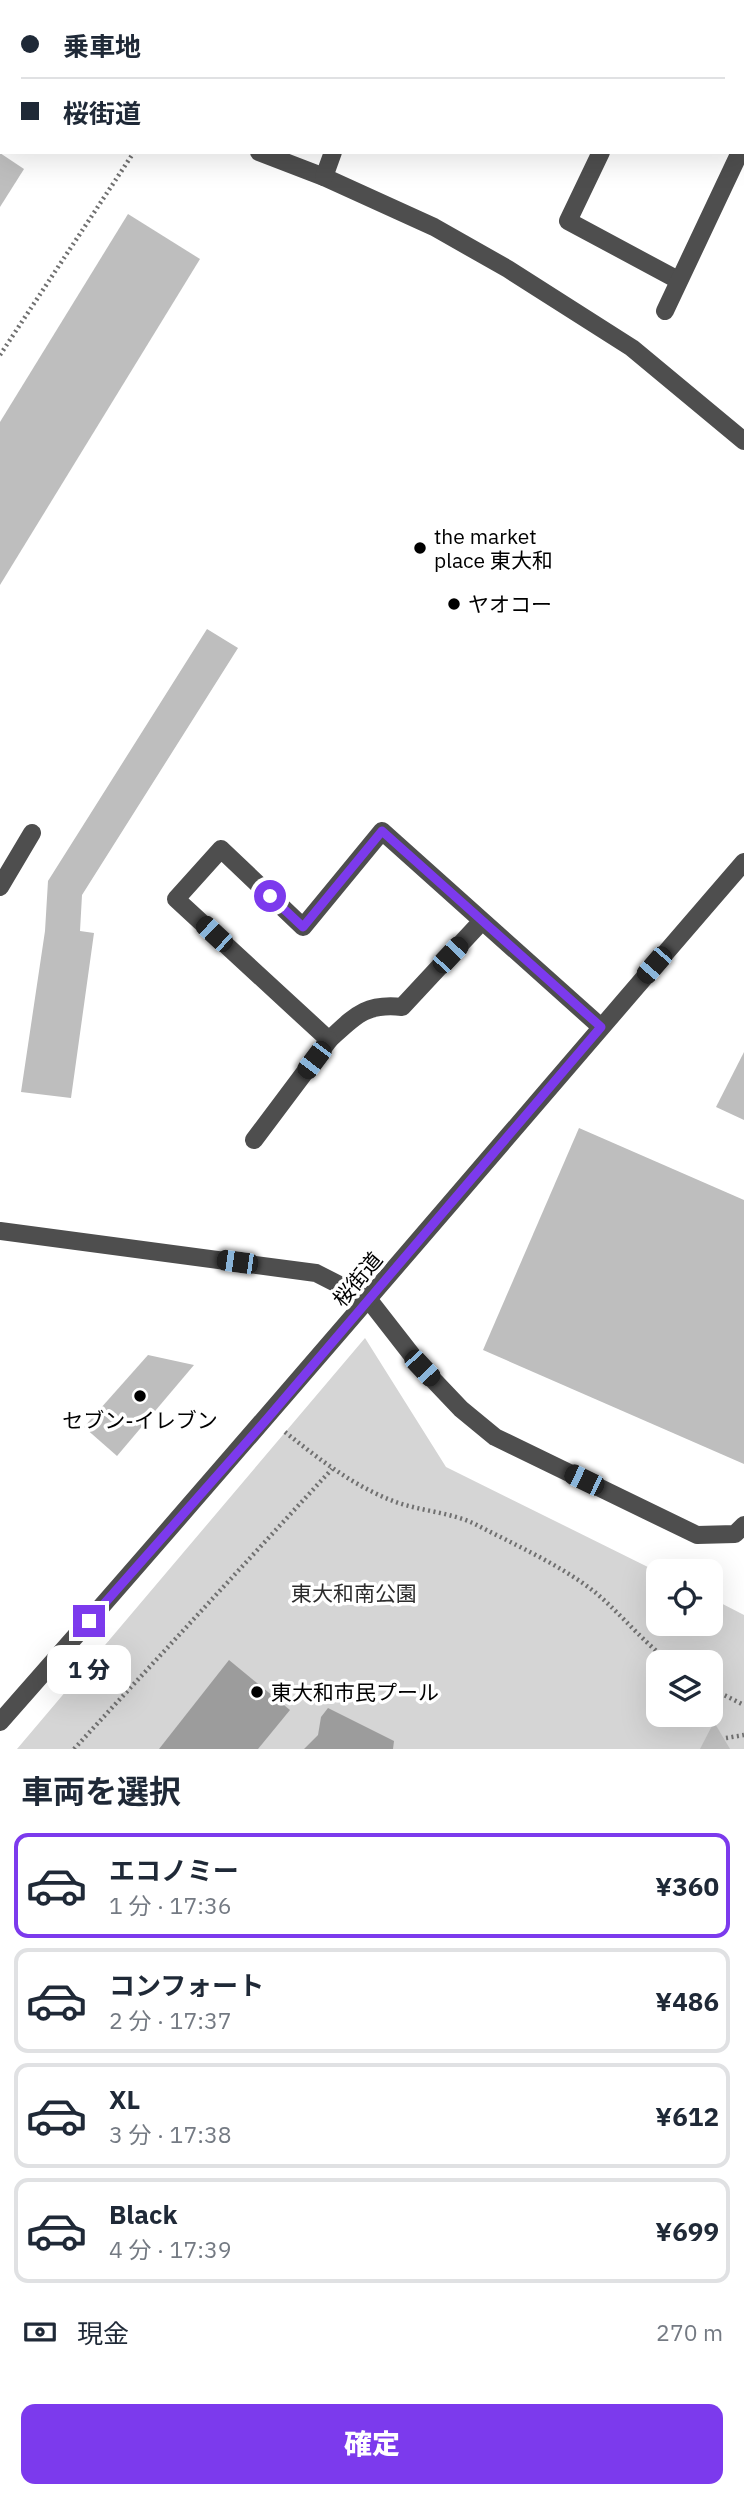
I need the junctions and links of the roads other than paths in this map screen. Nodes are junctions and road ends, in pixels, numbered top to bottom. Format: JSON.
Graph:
{"nodes":[{"id":1,"x":264,"y":154,"type":"edge"},
{"id":2,"x":332,"y":154,"type":"edge"},
{"id":3,"x":600,"y":154,"type":"edge"},
{"id":4,"x":739,"y":154,"type":"edge"},
{"id":5,"x":324,"y":177,"type":"junction"},
{"id":6,"x":678,"y":280,"type":"junction"},
{"id":7,"x":665,"y":311,"type":"dead end"},
{"id":8,"x":744,"y":441,"type":"edge"},
{"id":9,"x":32,"y":833,"type":"dead end"},
{"id":10,"x":744,"y":862,"type":"edge"},
{"id":11,"x":0,"y":887,"type":"edge"},
{"id":12,"x":482,"y":921,"type":"junction"},
{"id":13,"x":601,"y":1027,"type":"junction"},
{"id":14,"x":329,"y":1040,"type":"junction"},
{"id":15,"x":254,"y":1140,"type":"dead end"},
{"id":16,"x":0,"y":1231,"type":"edge"},
{"id":17,"x":369,"y":1300,"type":"junction"},
{"id":18,"x":744,"y":1525,"type":"edge"},
{"id":19,"x":0,"y":1722,"type":"edge"}],
"edges":[{"from":1,"to":5,"type":"street"},
{"from":2,"to":5,"type":"street"},
{"from":3,"to":6,"type":"street"},
{"from":4,"to":6,"type":"street"},
{"from":5,"to":8,"type":"street"},
{"from":6,"to":7,"type":"street"},
{"from":9,"to":11,"type":"street"},
{"from":10,"to":13,"type":"street","name":"桜街道"},
{"from":12,"to":13,"type":"street"},
{"from":12,"to":14,"type":"street"},
{"from":12,"to":14,"type":"street"},
{"from":13,"to":17,"type":"street","name":"桜街道"},
{"from":14,"to":15,"type":"street"},
{"from":16,"to":17,"type":"street"},
{"from":17,"to":18,"type":"street"},
{"from":17,"to":19,"type":"street","name":"桜街道"}]}
